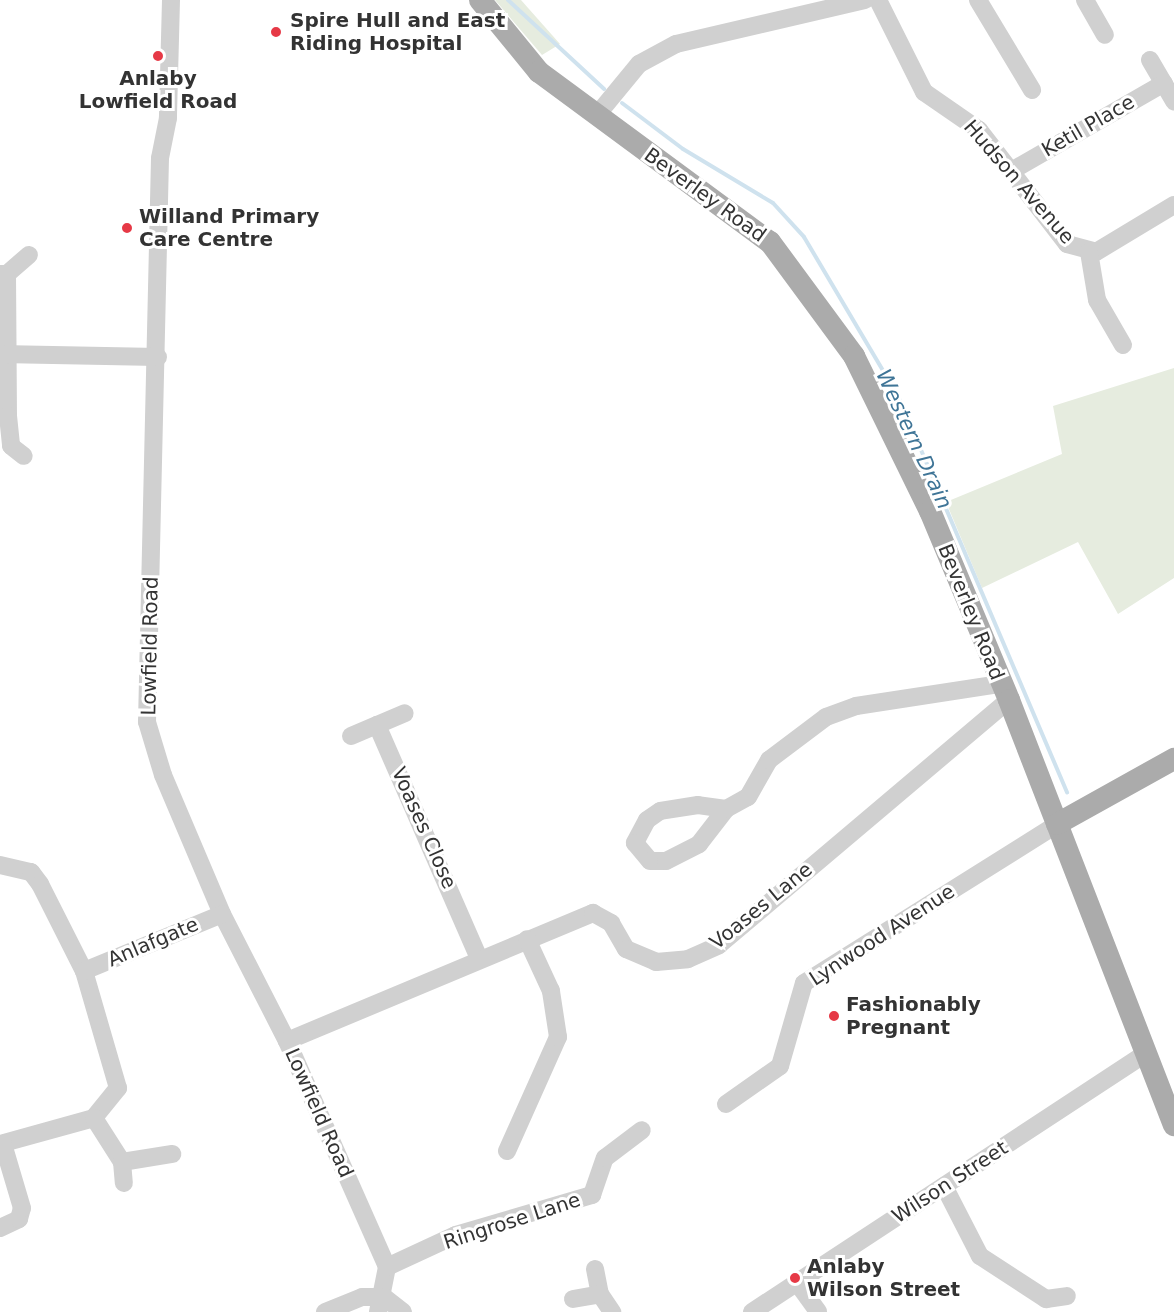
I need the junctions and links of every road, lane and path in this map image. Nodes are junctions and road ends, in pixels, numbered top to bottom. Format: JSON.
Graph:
{"nodes":[{"id":1,"x":171,"y":0,"type":"edge"},
{"id":2,"x":480,"y":0,"type":"edge"},
{"id":3,"x":865,"y":0,"type":"edge"},
{"id":4,"x":878,"y":0,"type":"edge"},
{"id":5,"x":978,"y":0,"type":"edge"},
{"id":6,"x":1085,"y":0,"type":"edge"},
{"id":7,"x":1105,"y":35,"type":"dead end"},
{"id":8,"x":1150,"y":60,"type":"dead end"},
{"id":9,"x":1164,"y":83,"type":"junction"},
{"id":10,"x":1032,"y":90,"type":"dead end"},
{"id":11,"x":1174,"y":101,"type":"edge"},
{"id":12,"x":597,"y":115,"type":"junction"},
{"id":13,"x":1013,"y":170,"type":"junction"},
{"id":14,"x":1174,"y":205,"type":"edge"},
{"id":15,"x":1089,"y":252,"type":"junction"},
{"id":16,"x":29,"y":255,"type":"dead end"},
{"id":17,"x":4,"y":274,"type":"edge"},
{"id":18,"x":1123,"y":345,"type":"dead end"},
{"id":19,"x":3,"y":354,"type":"edge"},
{"id":20,"x":158,"y":357,"type":"junction"},
{"id":21,"x":12,"y":451,"type":"edge"},
{"id":22,"x":1004,"y":692,"type":"junction"},
{"id":23,"x":405,"y":713,"type":"dead end"},
{"id":24,"x":377,"y":725,"type":"junction"},
{"id":25,"x":351,"y":736,"type":"dead end"},
{"id":26,"x":1174,"y":759,"type":"edge"},
{"id":27,"x":726,"y":809,"type":"junction"},
{"id":28,"x":1057,"y":824,"type":"junction"},
{"id":29,"x":0,"y":865,"type":"edge"},
{"id":30,"x":222,"y":914,"type":"junction"},
{"id":31,"x":527,"y":939,"type":"junction"},
{"id":32,"x":479,"y":958,"type":"junction"},
{"id":33,"x":84,"y":971,"type":"junction"},
{"id":34,"x":287,"y":1041,"type":"junction"},
{"id":35,"x":1147,"y":1053,"type":"junction"},
{"id":36,"x":725,"y":1104,"type":"dead end"},
{"id":37,"x":94,"y":1118,"type":"junction"},
{"id":38,"x":1174,"y":1125,"type":"edge"},
{"id":39,"x":642,"y":1130,"type":"dead end"},
{"id":40,"x":508,"y":1140,"type":"dead end"},
{"id":41,"x":1,"y":1144,"type":"edge"},
{"id":42,"x":172,"y":1154,"type":"dead end"},
{"id":43,"x":122,"y":1162,"type":"junction"},
{"id":44,"x":124,"y":1183,"type":"dead end"},
{"id":45,"x":944,"y":1186,"type":"junction"},
{"id":46,"x":0,"y":1228,"type":"edge"},
{"id":47,"x":387,"y":1268,"type":"junction"},
{"id":48,"x":597,"y":1268,"type":"dead end"},
{"id":49,"x":798,"y":1284,"type":"junction"},
{"id":50,"x":600,"y":1294,"type":"junction"},
{"id":51,"x":1070,"y":1296,"type":"dead end"},
{"id":52,"x":573,"y":1299,"type":"dead end"},
{"id":53,"x":381,"y":1305,"type":"edge"},
{"id":54,"x":330,"y":1310,"type":"edge"},
{"id":55,"x":367,"y":1312,"type":"edge"},
{"id":56,"x":403,"y":1312,"type":"edge"},
{"id":57,"x":612,"y":1312,"type":"edge"},
{"id":58,"x":752,"y":1312,"type":"edge"},
{"id":59,"x":818,"y":1312,"type":"edge"}],
"edges":[{"from":1,"to":20,"type":"street","name":"Lowfield Road"},
{"from":2,"to":12,"type":"main road","name":"Beverley Road"},
{"from":3,"to":12,"type":"street"},
{"from":4,"to":13,"type":"street","name":"Hudson Avenue"},
{"from":5,"to":10,"type":"street"},
{"from":6,"to":7,"type":"street"},
{"from":8,"to":9,"type":"street"},
{"from":9,"to":11,"type":"street"},
{"from":9,"to":13,"type":"street","name":"Ketil Place"},
{"from":12,"to":22,"type":"main road","name":"Beverley Road"},
{"from":13,"to":15,"type":"street","name":"Hudson Avenue"},
{"from":14,"to":15,"type":"street","name":"Hudson Avenue"},
{"from":15,"to":18,"type":"street"},
{"from":16,"to":17,"type":"street"},
{"from":17,"to":19,"type":"street"},
{"from":19,"to":20,"type":"street"},
{"from":19,"to":21,"type":"street"},
{"from":20,"to":30,"type":"street","name":"Lowfield Road"},
{"from":22,"to":27,"type":"street"},
{"from":22,"to":28,"type":"main road","name":"Beverley Road"},
{"from":22,"to":31,"type":"street","name":"Voases Lane"},
{"from":23,"to":24,"type":"street"},
{"from":24,"to":25,"type":"street"},
{"from":24,"to":32,"type":"street","name":"Voases Close"},
{"from":26,"to":28,"type":"main road"},
{"from":27,"to":27,"type":"street"},
{"from":28,"to":35,"type":"main road","name":"Beverley Road"},
{"from":28,"to":36,"type":"street","name":"Lynwood Avenue"},
{"from":29,"to":33,"type":"street"},
{"from":30,"to":33,"type":"street","name":"Anlafgate"},
{"from":30,"to":34,"type":"street","name":"Lowfield Road"},
{"from":31,"to":32,"type":"street","name":"Voases Lane"},
{"from":31,"to":40,"type":"street"},
{"from":32,"to":34,"type":"street","name":"Voases Lane"},
{"from":33,"to":37,"type":"street"},
{"from":34,"to":47,"type":"street","name":"Lowfield Road"},
{"from":35,"to":38,"type":"main road","name":"Beverley Road"},
{"from":35,"to":45,"type":"street","name":"Wilson Street"},
{"from":37,"to":41,"type":"street"},
{"from":37,"to":43,"type":"street"},
{"from":39,"to":47,"type":"street","name":"Ringrose Lane"},
{"from":41,"to":46,"type":"street"},
{"from":42,"to":43,"type":"street"},
{"from":43,"to":44,"type":"street"},
{"from":45,"to":49,"type":"street","name":"Wilson Street"},
{"from":45,"to":51,"type":"street"},
{"from":47,"to":53,"type":"street","name":"Lowfield Road"},
{"from":48,"to":50,"type":"street"},
{"from":49,"to":58,"type":"street","name":"Wilson Street"},
{"from":49,"to":59,"type":"street"},
{"from":50,"to":52,"type":"street"},
{"from":50,"to":57,"type":"street"},
{"from":53,"to":54,"type":"street"},
{"from":53,"to":56,"type":"street"},
{"from":54,"to":55,"type":"street"}]}
